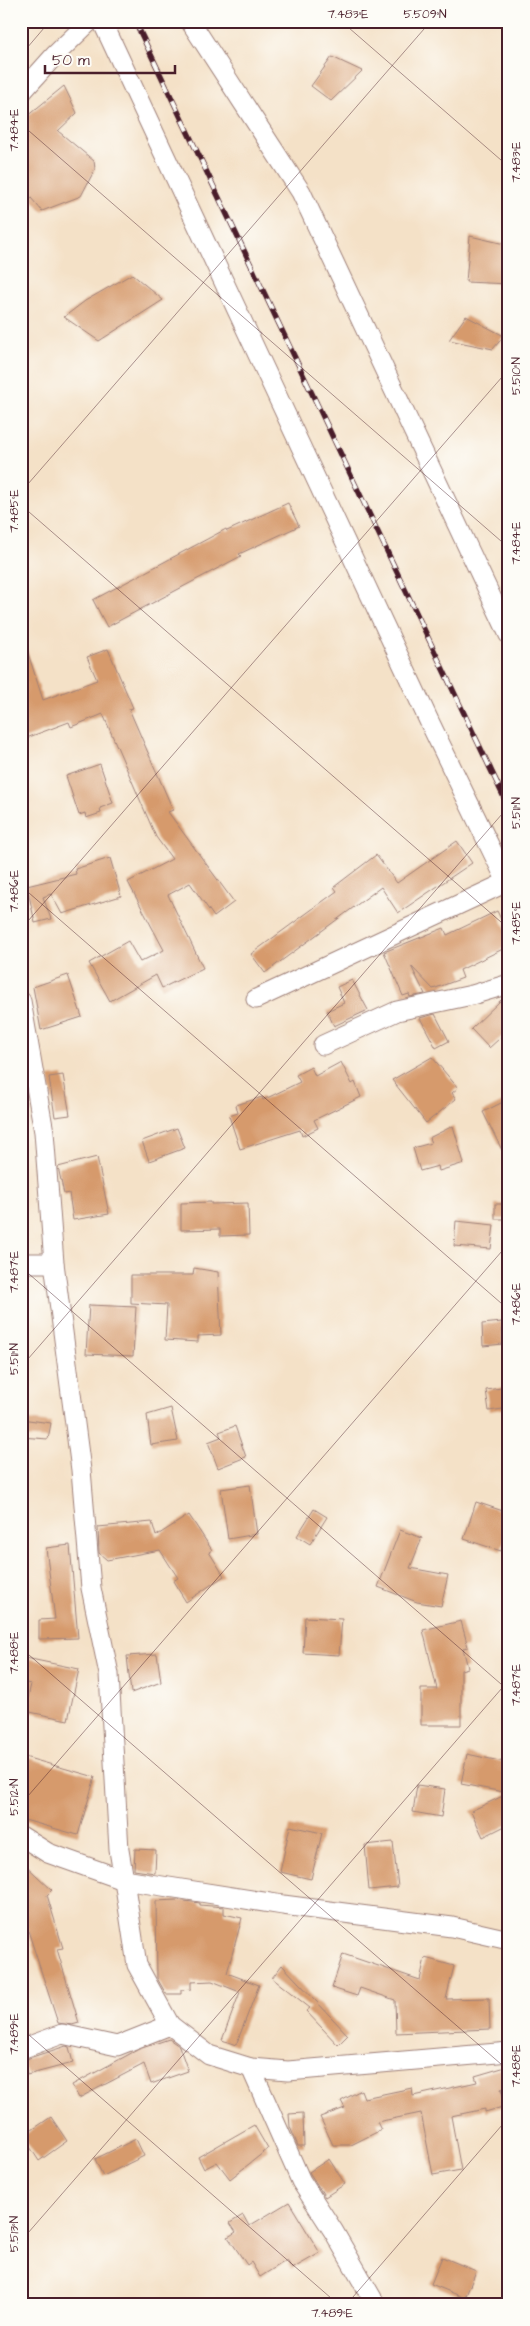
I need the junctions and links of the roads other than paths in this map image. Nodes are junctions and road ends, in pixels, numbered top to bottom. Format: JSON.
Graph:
{"nodes":[{"id":1,"x":90,"y":21,"type":"edge"},
{"id":2,"x":102,"y":21,"type":"edge"},
{"id":3,"x":190,"y":21,"type":"edge"},
{"id":4,"x":21,"y":93,"type":"edge"},
{"id":5,"x":509,"y":636,"type":"edge"},
{"id":6,"x":508,"y":884,"type":"edge"},
{"id":7,"x":509,"y":984,"type":"edge"},
{"id":8,"x":256,"y":999,"type":"dead end"},
{"id":9,"x":21,"y":1001,"type":"edge"},
{"id":10,"x":323,"y":1045,"type":"dead end"},
{"id":11,"x":21,"y":1263,"type":"edge"},
{"id":12,"x":54,"y":1264,"type":"junction"},
{"id":13,"x":21,"y":1836,"type":"edge"},
{"id":14,"x":124,"y":1880,"type":"junction"},
{"id":15,"x":509,"y":1940,"type":"edge"},
{"id":16,"x":170,"y":2025,"type":"junction"},
{"id":17,"x":21,"y":2050,"type":"edge"},
{"id":18,"x":509,"y":2052,"type":"edge"},
{"id":19,"x":251,"y":2068,"type":"junction"},
{"id":20,"x":376,"y":2305,"type":"edge"}],
"edges":[{"from":1,"to":4,"type":"street"},
{"from":2,"to":6,"type":"street"},
{"from":3,"to":5,"type":"street"},
{"from":6,"to":8,"type":"street"},
{"from":7,"to":10,"type":"street"},
{"from":9,"to":12,"type":"street"},
{"from":11,"to":12,"type":"street"},
{"from":12,"to":14,"type":"street"},
{"from":13,"to":14,"type":"street"},
{"from":14,"to":15,"type":"street"},
{"from":14,"to":16,"type":"street"},
{"from":16,"to":17,"type":"street"},
{"from":16,"to":19,"type":"street"},
{"from":18,"to":19,"type":"street"},
{"from":19,"to":20,"type":"street"}]}
